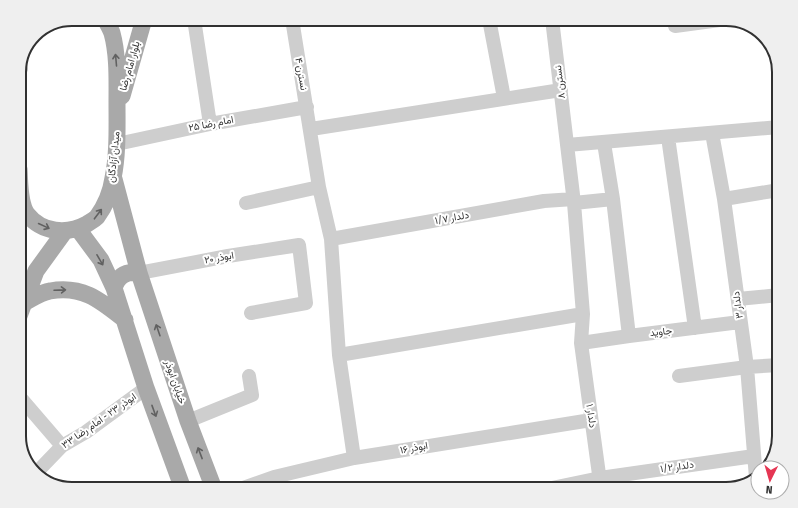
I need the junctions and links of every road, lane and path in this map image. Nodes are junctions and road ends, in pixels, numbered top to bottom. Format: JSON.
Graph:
{"nodes":[{"id":1,"x":109,"y":26,"type":"edge"},
{"id":2,"x":142,"y":26,"type":"edge"},
{"id":3,"x":195,"y":26,"type":"edge"},
{"id":4,"x":293,"y":26,"type":"edge"},
{"id":5,"x":490,"y":26,"type":"edge"},
{"id":6,"x":553,"y":26,"type":"edge"},
{"id":7,"x":560,"y":90,"type":"junction"},
{"id":8,"x":504,"y":98,"type":"junction"},
{"id":9,"x":307,"y":107,"type":"junction"},
{"id":10,"x":117,"y":114,"type":"junction"},
{"id":11,"x":210,"y":124,"type":"junction"},
{"id":12,"x":772,"y":128,"type":"edge"},
{"id":13,"x":311,"y":129,"type":"junction"},
{"id":14,"x":712,"y":133,"type":"junction"},
{"id":15,"x":668,"y":137,"type":"junction"},
{"id":16,"x":604,"y":143,"type":"junction"},
{"id":17,"x":117,"y":144,"type":"junction"},
{"id":18,"x":567,"y":146,"type":"junction"},
{"id":19,"x":114,"y":178,"type":"junction"},
{"id":20,"x":319,"y":187,"type":"junction"},
{"id":21,"x":772,"y":191,"type":"edge"},
{"id":22,"x":724,"y":198,"type":"junction"},
{"id":23,"x":613,"y":199,"type":"junction"},
{"id":24,"x":574,"y":201,"type":"junction"},
{"id":25,"x":246,"y":203,"type":"dead end"},
{"id":26,"x":26,"y":213,"type":"edge"},
{"id":27,"x":71,"y":230,"type":"junction"},
{"id":28,"x":331,"y":239,"type":"junction"},
{"id":29,"x":139,"y":273,"type":"junction"},
{"id":30,"x":114,"y":288,"type":"junction"},
{"id":31,"x":772,"y":296,"type":"edge"},
{"id":32,"x":26,"y":298,"type":"edge"},
{"id":33,"x":738,"y":299,"type":"junction"},
{"id":34,"x":26,"y":306,"type":"edge"},
{"id":35,"x":251,"y":312,"type":"dead end"},
{"id":36,"x":583,"y":314,"type":"junction"},
{"id":37,"x":125,"y":320,"type":"junction"},
{"id":38,"x":740,"y":322,"type":"junction"},
{"id":39,"x":695,"y":328,"type":"junction"},
{"id":40,"x":629,"y":336,"type":"junction"},
{"id":41,"x":581,"y":343,"type":"junction"},
{"id":42,"x":339,"y":355,"type":"junction"},
{"id":43,"x":772,"y":365,"type":"edge"},
{"id":44,"x":747,"y":367,"type":"junction"},
{"id":45,"x":249,"y":376,"type":"dead end"},
{"id":46,"x":679,"y":376,"type":"dead end"},
{"id":47,"x":146,"y":388,"type":"junction"},
{"id":48,"x":26,"y":404,"type":"edge"},
{"id":49,"x":591,"y":420,"type":"junction"},
{"id":50,"x":188,"y":421,"type":"junction"},
{"id":51,"x":62,"y":446,"type":"junction"},
{"id":52,"x":754,"y":456,"type":"junction"},
{"id":53,"x":354,"y":458,"type":"junction"},
{"id":54,"x":754,"y":460,"type":"edge"},
{"id":55,"x":40,"y":469,"type":"edge"},
{"id":56,"x":180,"y":482,"type":"edge"},
{"id":57,"x":211,"y":482,"type":"edge"},
{"id":58,"x":260,"y":482,"type":"edge"},
{"id":59,"x":600,"y":482,"type":"edge"},
{"id":60,"x":606,"y":482,"type":"edge"}],
"edges":[{"from":10,"to":1,"type":"main road","name":"میدان آزادگان","one_way":true},
{"from":2,"to":10,"type":"main road","name":"بلوار امام رضا"},
{"from":3,"to":11,"type":"street"},
{"from":4,"to":9,"type":"street","name":"نسترن ۴"},
{"from":5,"to":8,"type":"street"},
{"from":6,"to":7,"type":"street","name":"نسترن ۸"},
{"from":7,"to":8,"type":"street"},
{"from":7,"to":18,"type":"street","name":"نسترن ۸"},
{"from":8,"to":13,"type":"street"},
{"from":9,"to":11,"type":"street","name":"امام رضا ۲۵"},
{"from":9,"to":13,"type":"street","name":"نسترن ۴"},
{"from":10,"to":17,"type":"main road","name":"میدان آزادگان"},
{"from":11,"to":17,"type":"street","name":"امام رضا ۲۵"},
{"from":12,"to":14,"type":"street"},
{"from":13,"to":20,"type":"street","name":"نسترن ۴"},
{"from":14,"to":15,"type":"street"},
{"from":14,"to":22,"type":"street","name":"دلدار ۳"},
{"from":15,"to":16,"type":"street"},
{"from":15,"to":39,"type":"street"},
{"from":16,"to":18,"type":"street"},
{"from":16,"to":23,"type":"street"},
{"from":17,"to":19,"type":"main road","name":"میدان آزادگان"},
{"from":18,"to":24,"type":"street","name":"نسترن ۸"},
{"from":27,"to":19,"type":"main road","name":"میدان آزادگان","one_way":true},
{"from":19,"to":29,"type":"main road","name":"خیابان ابوذر"},
{"from":20,"to":25,"type":"street"},
{"from":20,"to":28,"type":"street","name":"نسترن ۴"},
{"from":21,"to":22,"type":"street"},
{"from":22,"to":33,"type":"street","name":"دلدار ۳"},
{"from":23,"to":24,"type":"street","name":"دلدار ۱/۷"},
{"from":23,"to":40,"type":"street"},
{"from":24,"to":28,"type":"street","name":"دلدار ۱/۷"},
{"from":24,"to":36,"type":"street","name":"دلدار ۱"},
{"from":26,"to":27,"type":"main road","one_way":true},
{"from":27,"to":30,"type":"main road","one_way":true},
{"from":27,"to":32,"type":"main road"},
{"from":28,"to":42,"type":"street","name":"نسترن ۴"},
{"from":29,"to":30,"type":"main road"},
{"from":29,"to":35,"type":"street","name":"ابوذر ۲۰"},
{"from":50,"to":29,"type":"main road","name":"خیابان ابوذر","one_way":true},
{"from":30,"to":37,"type":"main road"},
{"from":31,"to":33,"type":"street"},
{"from":33,"to":38,"type":"street","name":"دلدار ۳"},
{"from":34,"to":37,"type":"main road","one_way":true},
{"from":36,"to":41,"type":"street","name":"دلدار ۱"},
{"from":36,"to":42,"type":"street"},
{"from":37,"to":47,"type":"main road"},
{"from":38,"to":39,"type":"street","name":"جاوید"},
{"from":38,"to":44,"type":"street","name":"دلدار ۳"},
{"from":39,"to":40,"type":"street","name":"جاوید"},
{"from":40,"to":41,"type":"street","name":"جاوید"},
{"from":41,"to":49,"type":"street","name":"دلدار ۱"},
{"from":42,"to":53,"type":"street","name":"نسترن ۴"},
{"from":43,"to":44,"type":"street"},
{"from":44,"to":46,"type":"street"},
{"from":44,"to":52,"type":"street","name":"دلدار ۳"},
{"from":45,"to":50,"type":"street"},
{"from":47,"to":51,"type":"street","name":"ابوذر ۲۳ - امام رضا ۳۳"},
{"from":47,"to":56,"type":"main road","one_way":true},
{"from":48,"to":51,"type":"street"},
{"from":49,"to":53,"type":"street","name":"ابوذر ۱۶"},
{"from":49,"to":59,"type":"street","name":"دلدار ۱"},
{"from":57,"to":50,"type":"main road","name":"خیابان ابوذر","one_way":true},
{"from":51,"to":55,"type":"street","name":"ابوذر ۲۳ - امام رضا ۳۳"},
{"from":52,"to":54,"type":"street","name":"دلدار ۳"},
{"from":52,"to":60,"type":"street","name":"دلدار ۱/۲"},
{"from":53,"to":58,"type":"street","name":"ابوذر ۱۶"}]}
